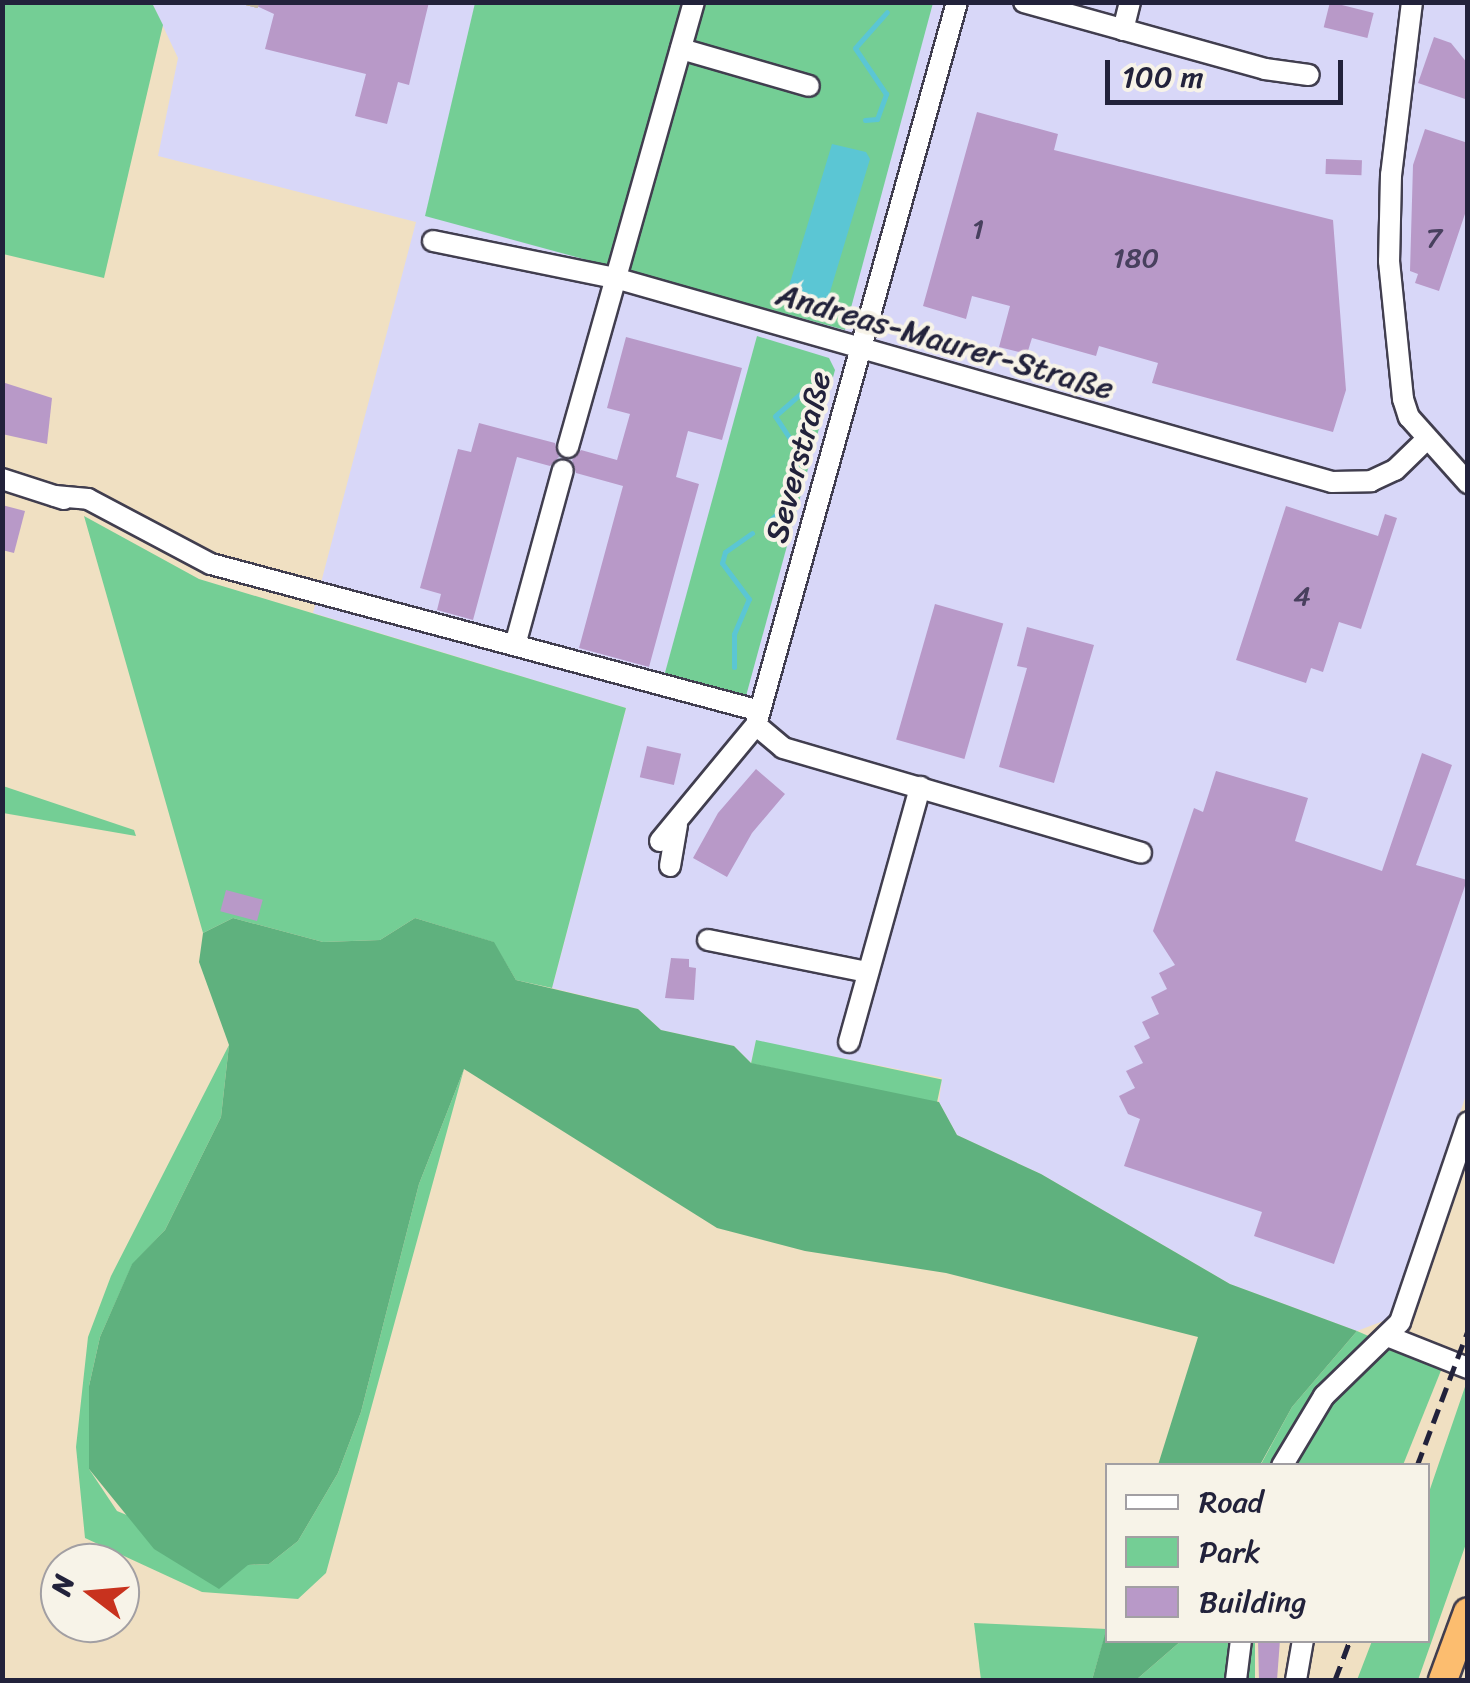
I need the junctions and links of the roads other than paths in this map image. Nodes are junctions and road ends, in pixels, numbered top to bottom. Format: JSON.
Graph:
{"nodes":[{"id":1,"x":694,"y":2,"type":"edge"},
{"id":2,"x":957,"y":2,"type":"edge"},
{"id":3,"x":1024,"y":2,"type":"edge"},
{"id":4,"x":1130,"y":2,"type":"edge"},
{"id":5,"x":1412,"y":2,"type":"edge"},
{"id":6,"x":1123,"y":30,"type":"junction"},
{"id":7,"x":681,"y":49,"type":"junction"},
{"id":8,"x":1310,"y":75,"type":"dead end"},
{"id":9,"x":809,"y":86,"type":"dead end"},
{"id":10,"x":432,"y":241,"type":"dead end"},
{"id":11,"x":615,"y":278,"type":"junction"},
{"id":12,"x":860,"y":350,"type":"junction"},
{"id":13,"x":1427,"y":439,"type":"junction"},
{"id":14,"x":568,"y":447,"type":"dead end"},
{"id":15,"x":563,"y":470,"type":"dead end"},
{"id":16,"x":2,"y":479,"type":"edge"},
{"id":17,"x":1468,"y":483,"type":"edge"},
{"id":18,"x":515,"y":646,"type":"junction"},
{"id":19,"x":758,"y":718,"type":"junction"},
{"id":20,"x":920,"y":788,"type":"junction"},
{"id":21,"x":677,"y":825,"type":"junction"},
{"id":22,"x":660,"y":840,"type":"dead end"},
{"id":23,"x":1140,"y":853,"type":"dead end"},
{"id":24,"x":670,"y":866,"type":"dead end"},
{"id":25,"x":708,"y":940,"type":"dead end"},
{"id":26,"x":866,"y":972,"type":"junction"},
{"id":27,"x":849,"y":1042,"type":"dead end"},
{"id":28,"x":1468,"y":1122,"type":"edge"},
{"id":29,"x":1387,"y":1336,"type":"junction"},
{"id":30,"x":1468,"y":1368,"type":"edge"},
{"id":31,"x":1284,"y":1463,"type":"edge"},
{"id":32,"x":1468,"y":1612,"type":"edge"},
{"id":33,"x":1241,"y":1643,"type":"edge"},
{"id":34,"x":1302,"y":1643,"type":"edge"},
{"id":35,"x":1236,"y":1680,"type":"edge"},
{"id":36,"x":1296,"y":1680,"type":"edge"},
{"id":37,"x":1443,"y":1680,"type":"edge"}],
"edges":[{"from":1,"to":7,"type":"street"},
{"from":2,"to":12,"type":"street","name":"Severstraße"},
{"from":3,"to":6,"type":"street"},
{"from":4,"to":6,"type":"street"},
{"from":5,"to":13,"type":"street"},
{"from":6,"to":8,"type":"street"},
{"from":7,"to":9,"type":"street"},
{"from":7,"to":11,"type":"street"},
{"from":10,"to":11,"type":"street","name":"Andreas-Maurer-Straße"},
{"from":11,"to":12,"type":"street","name":"Andreas-Maurer-Straße"},
{"from":11,"to":14,"type":"street"},
{"from":12,"to":13,"type":"street","name":"Andreas-Maurer-Straße"},
{"from":12,"to":19,"type":"street","name":"Severstraße"},
{"from":13,"to":17,"type":"street"},
{"from":15,"to":18,"type":"street"},
{"from":16,"to":18,"type":"street"},
{"from":18,"to":19,"type":"street"},
{"from":19,"to":20,"type":"street"},
{"from":19,"to":21,"type":"street","name":"Severstraße"},
{"from":20,"to":23,"type":"street"},
{"from":20,"to":26,"type":"street"},
{"from":21,"to":22,"type":"street","name":"Severstraße"},
{"from":21,"to":24,"type":"street"},
{"from":25,"to":26,"type":"street"},
{"from":26,"to":27,"type":"street"},
{"from":28,"to":29,"type":"street"},
{"from":29,"to":30,"type":"street"},
{"from":29,"to":31,"type":"street"},
{"from":32,"to":37,"type":"highway"},
{"from":33,"to":35,"type":"street"},
{"from":34,"to":36,"type":"street"}]}
